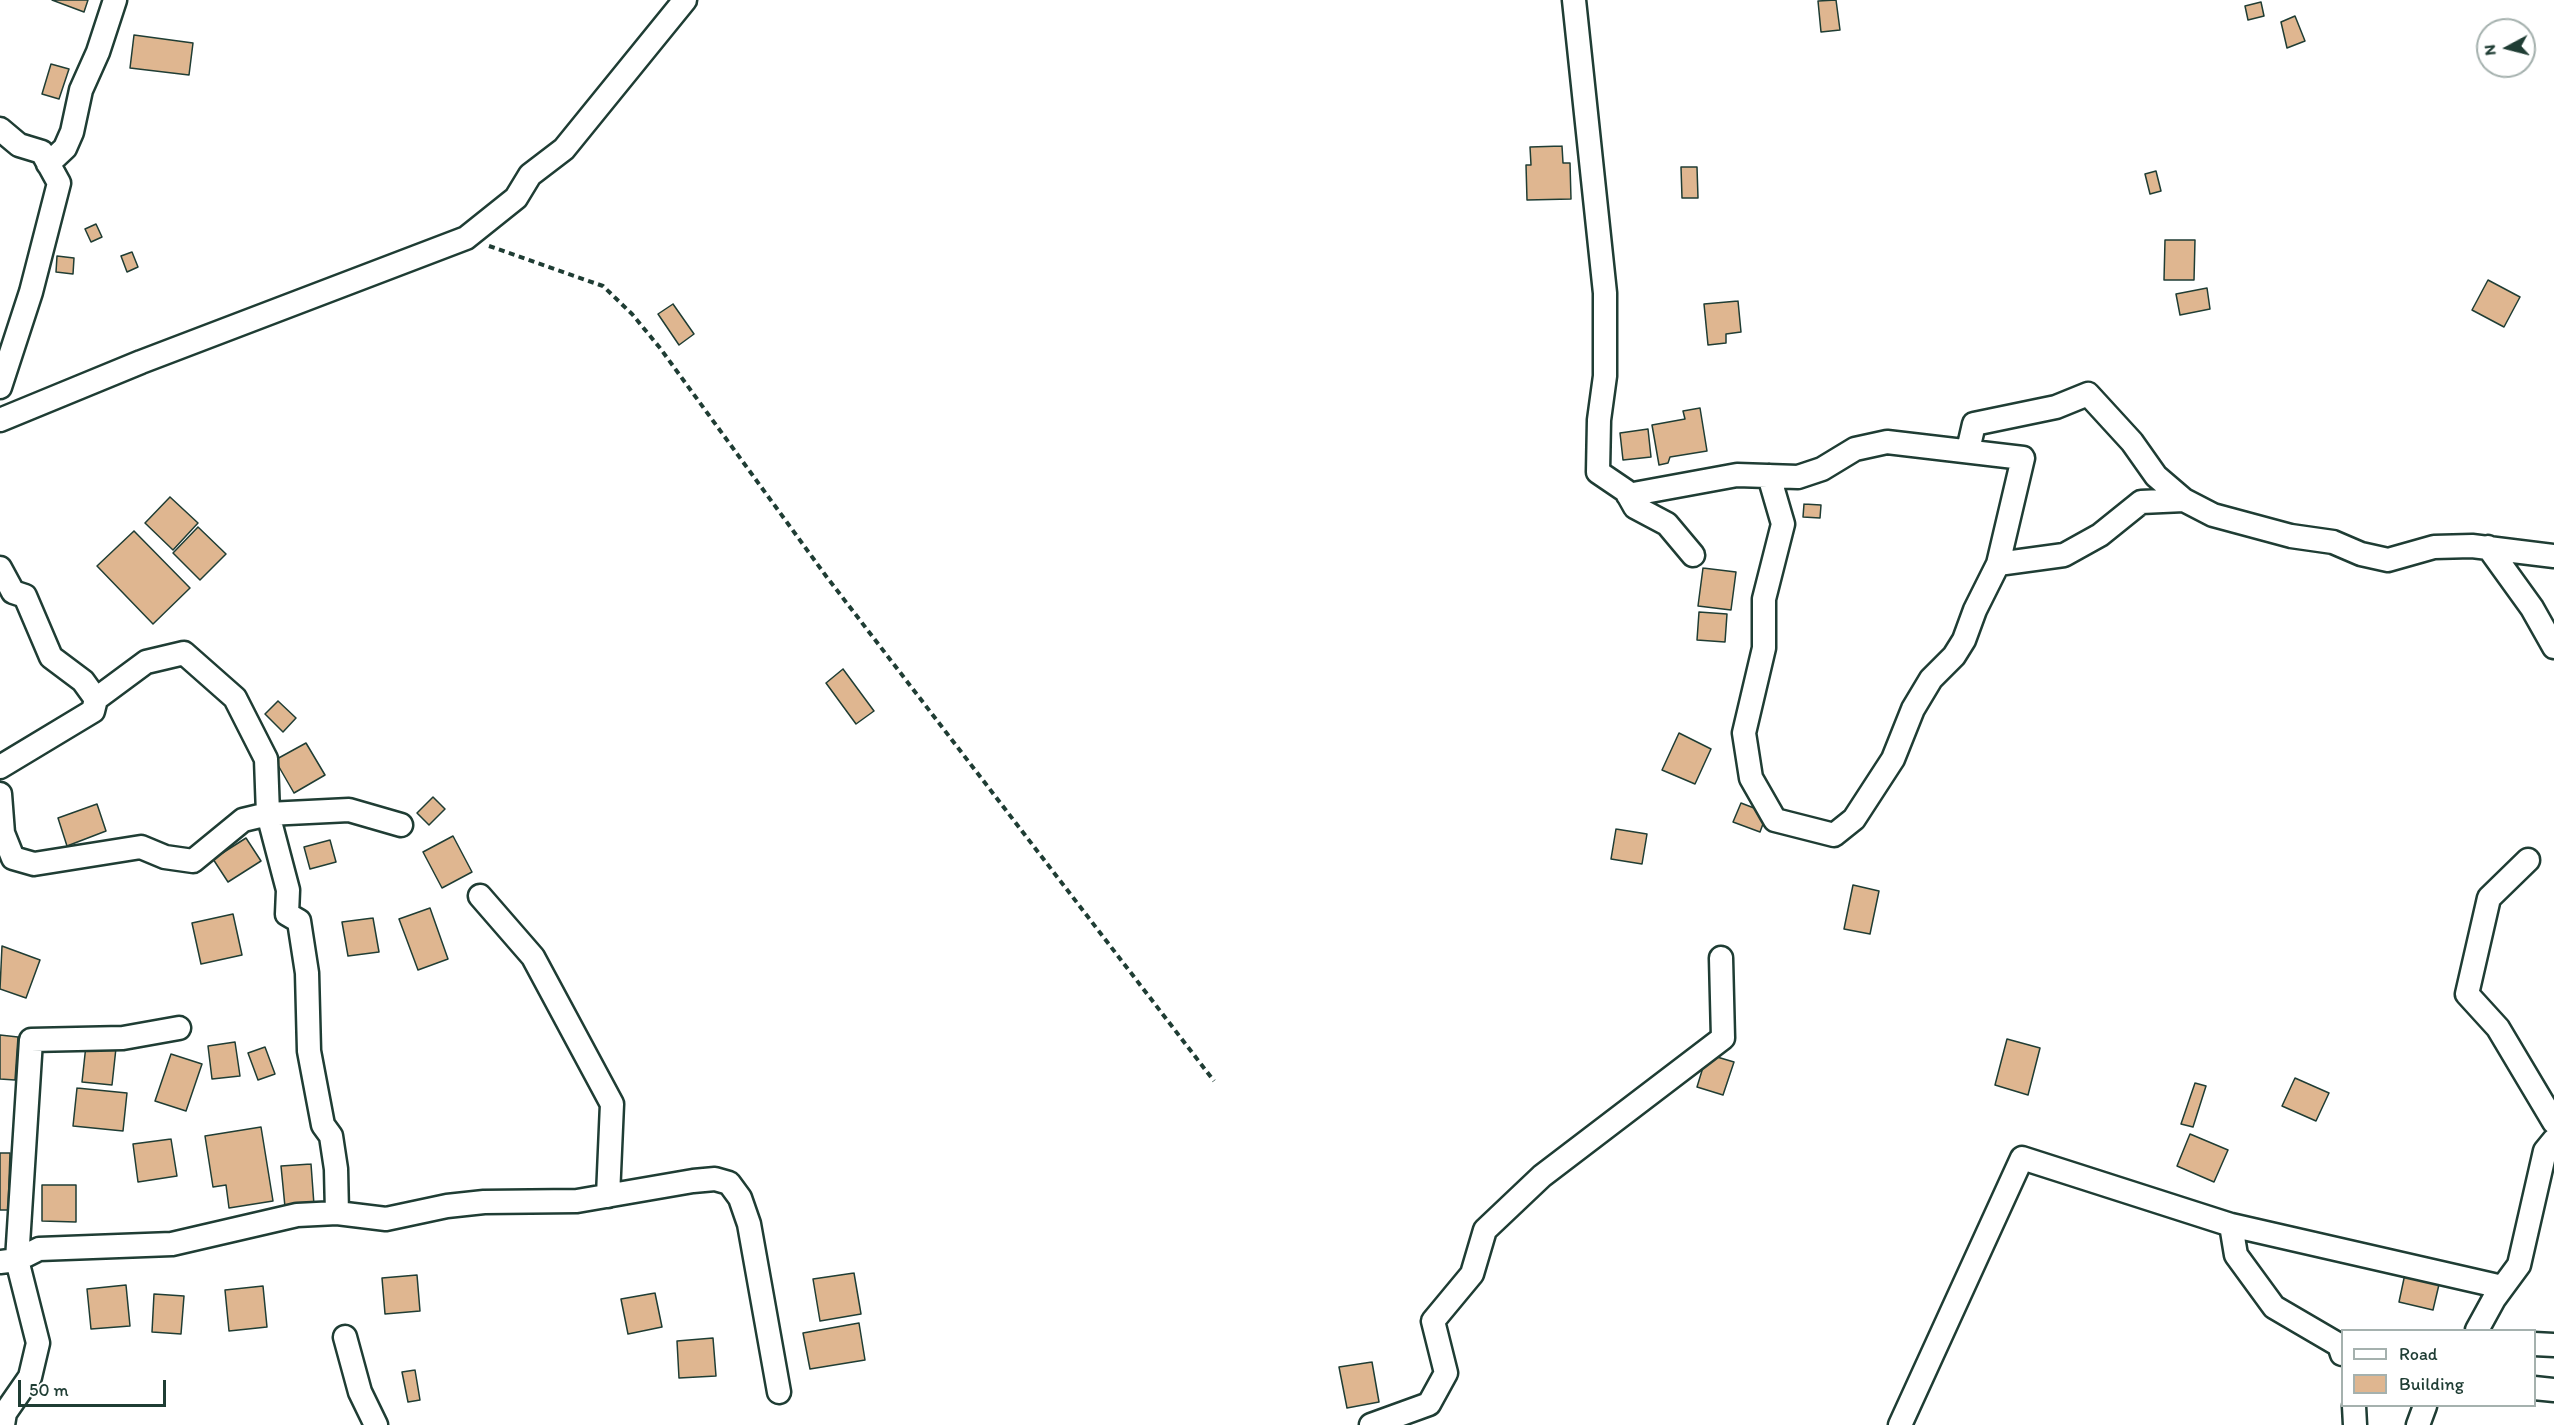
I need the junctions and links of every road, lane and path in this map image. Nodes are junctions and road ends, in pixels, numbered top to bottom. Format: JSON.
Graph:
{"nodes":[{"id":1,"x":115,"y":0,"type":"edge"},
{"id":2,"x":685,"y":0,"type":"edge"},
{"id":3,"x":1574,"y":0,"type":"edge"},
{"id":4,"x":0,"y":129,"type":"edge"},
{"id":5,"x":48,"y":164,"type":"junction"},
{"id":6,"x":466,"y":238,"type":"junction"},
{"id":7,"x":0,"y":387,"type":"edge"},
{"id":8,"x":0,"y":420,"type":"edge"},
{"id":9,"x":1968,"y":450,"type":"junction"},
{"id":10,"x":1769,"y":476,"type":"junction"},
{"id":11,"x":1628,"y":495,"type":"junction"},
{"id":12,"x":2184,"y":500,"type":"junction"},
{"id":13,"x":2488,"y":547,"type":"junction"},
{"id":14,"x":1693,"y":555,"type":"dead end"},
{"id":15,"x":2554,"y":556,"type":"edge"},
{"id":16,"x":1998,"y":564,"type":"junction"},
{"id":17,"x":0,"y":568,"type":"edge"},
{"id":18,"x":2554,"y":647,"type":"edge"},
{"id":19,"x":96,"y":699,"type":"junction"},
{"id":20,"x":0,"y":767,"type":"edge"},
{"id":21,"x":0,"y":794,"type":"edge"},
{"id":22,"x":268,"y":814,"type":"junction"},
{"id":23,"x":401,"y":825,"type":"dead end"},
{"id":24,"x":2528,"y":860,"type":"dead end"},
{"id":25,"x":480,"y":896,"type":"dead end"},
{"id":26,"x":1721,"y":958,"type":"dead end"},
{"id":27,"x":179,"y":1028,"type":"dead end"},
{"id":28,"x":1214,"y":1081,"type":"dead end"},
{"id":29,"x":2554,"y":1122,"type":"edge"},
{"id":30,"x":2554,"y":1140,"type":"edge"},
{"id":31,"x":608,"y":1196,"type":"junction"},
{"id":32,"x":337,"y":1213,"type":"junction"},
{"id":33,"x":2231,"y":1225,"type":"junction"},
{"id":34,"x":9,"y":1261,"type":"edge"},
{"id":35,"x":2502,"y":1287,"type":"junction"},
{"id":36,"x":2478,"y":1329,"type":"edge"},
{"id":37,"x":345,"y":1337,"type":"dead end"},
{"id":38,"x":2536,"y":1344,"type":"edge"},
{"id":39,"x":2554,"y":1345,"type":"edge"},
{"id":40,"x":2341,"y":1350,"type":"edge"},
{"id":41,"x":2536,"y":1388,"type":"edge"},
{"id":42,"x":2554,"y":1390,"type":"edge"},
{"id":43,"x":779,"y":1392,"type":"dead end"},
{"id":44,"x":2354,"y":1407,"type":"edge"},
{"id":45,"x":2425,"y":1407,"type":"edge"},
{"id":46,"x":3,"y":1425,"type":"edge"},
{"id":47,"x":376,"y":1425,"type":"edge"},
{"id":48,"x":1371,"y":1425,"type":"edge"},
{"id":49,"x":1900,"y":1425,"type":"edge"},
{"id":50,"x":2355,"y":1425,"type":"edge"},
{"id":51,"x":2418,"y":1425,"type":"edge"}],
"edges":[{"from":1,"to":5,"type":"street"},
{"from":2,"to":6,"type":"street"},
{"from":3,"to":11,"type":"street"},
{"from":4,"to":5,"type":"street"},
{"from":5,"to":7,"type":"street"},
{"from":6,"to":8,"type":"street"},
{"from":6,"to":28,"type":"path"},
{"from":9,"to":10,"type":"street"},
{"from":9,"to":12,"type":"street"},
{"from":9,"to":16,"type":"street"},
{"from":10,"to":11,"type":"street"},
{"from":10,"to":16,"type":"street"},
{"from":11,"to":14,"type":"street"},
{"from":12,"to":13,"type":"street"},
{"from":12,"to":16,"type":"street"},
{"from":13,"to":15,"type":"street"},
{"from":13,"to":18,"type":"street"},
{"from":17,"to":19,"type":"street"},
{"from":19,"to":20,"type":"street"},
{"from":19,"to":22,"type":"street"},
{"from":21,"to":22,"type":"street"},
{"from":22,"to":23,"type":"street"},
{"from":22,"to":32,"type":"street"},
{"from":24,"to":29,"type":"street"},
{"from":25,"to":31,"type":"street"},
{"from":26,"to":48,"type":"street"},
{"from":27,"to":34,"type":"street"},
{"from":30,"to":35,"type":"street"},
{"from":31,"to":32,"type":"street"},
{"from":31,"to":43,"type":"street"},
{"from":32,"to":34,"type":"street"},
{"from":33,"to":35,"type":"street"},
{"from":33,"to":40,"type":"street"},
{"from":33,"to":49,"type":"street"},
{"from":34,"to":46,"type":"street"},
{"from":35,"to":36,"type":"street"},
{"from":37,"to":47,"type":"street"},
{"from":38,"to":39,"type":"street"},
{"from":41,"to":42,"type":"street"},
{"from":44,"to":50,"type":"street"},
{"from":45,"to":51,"type":"street"}]}
